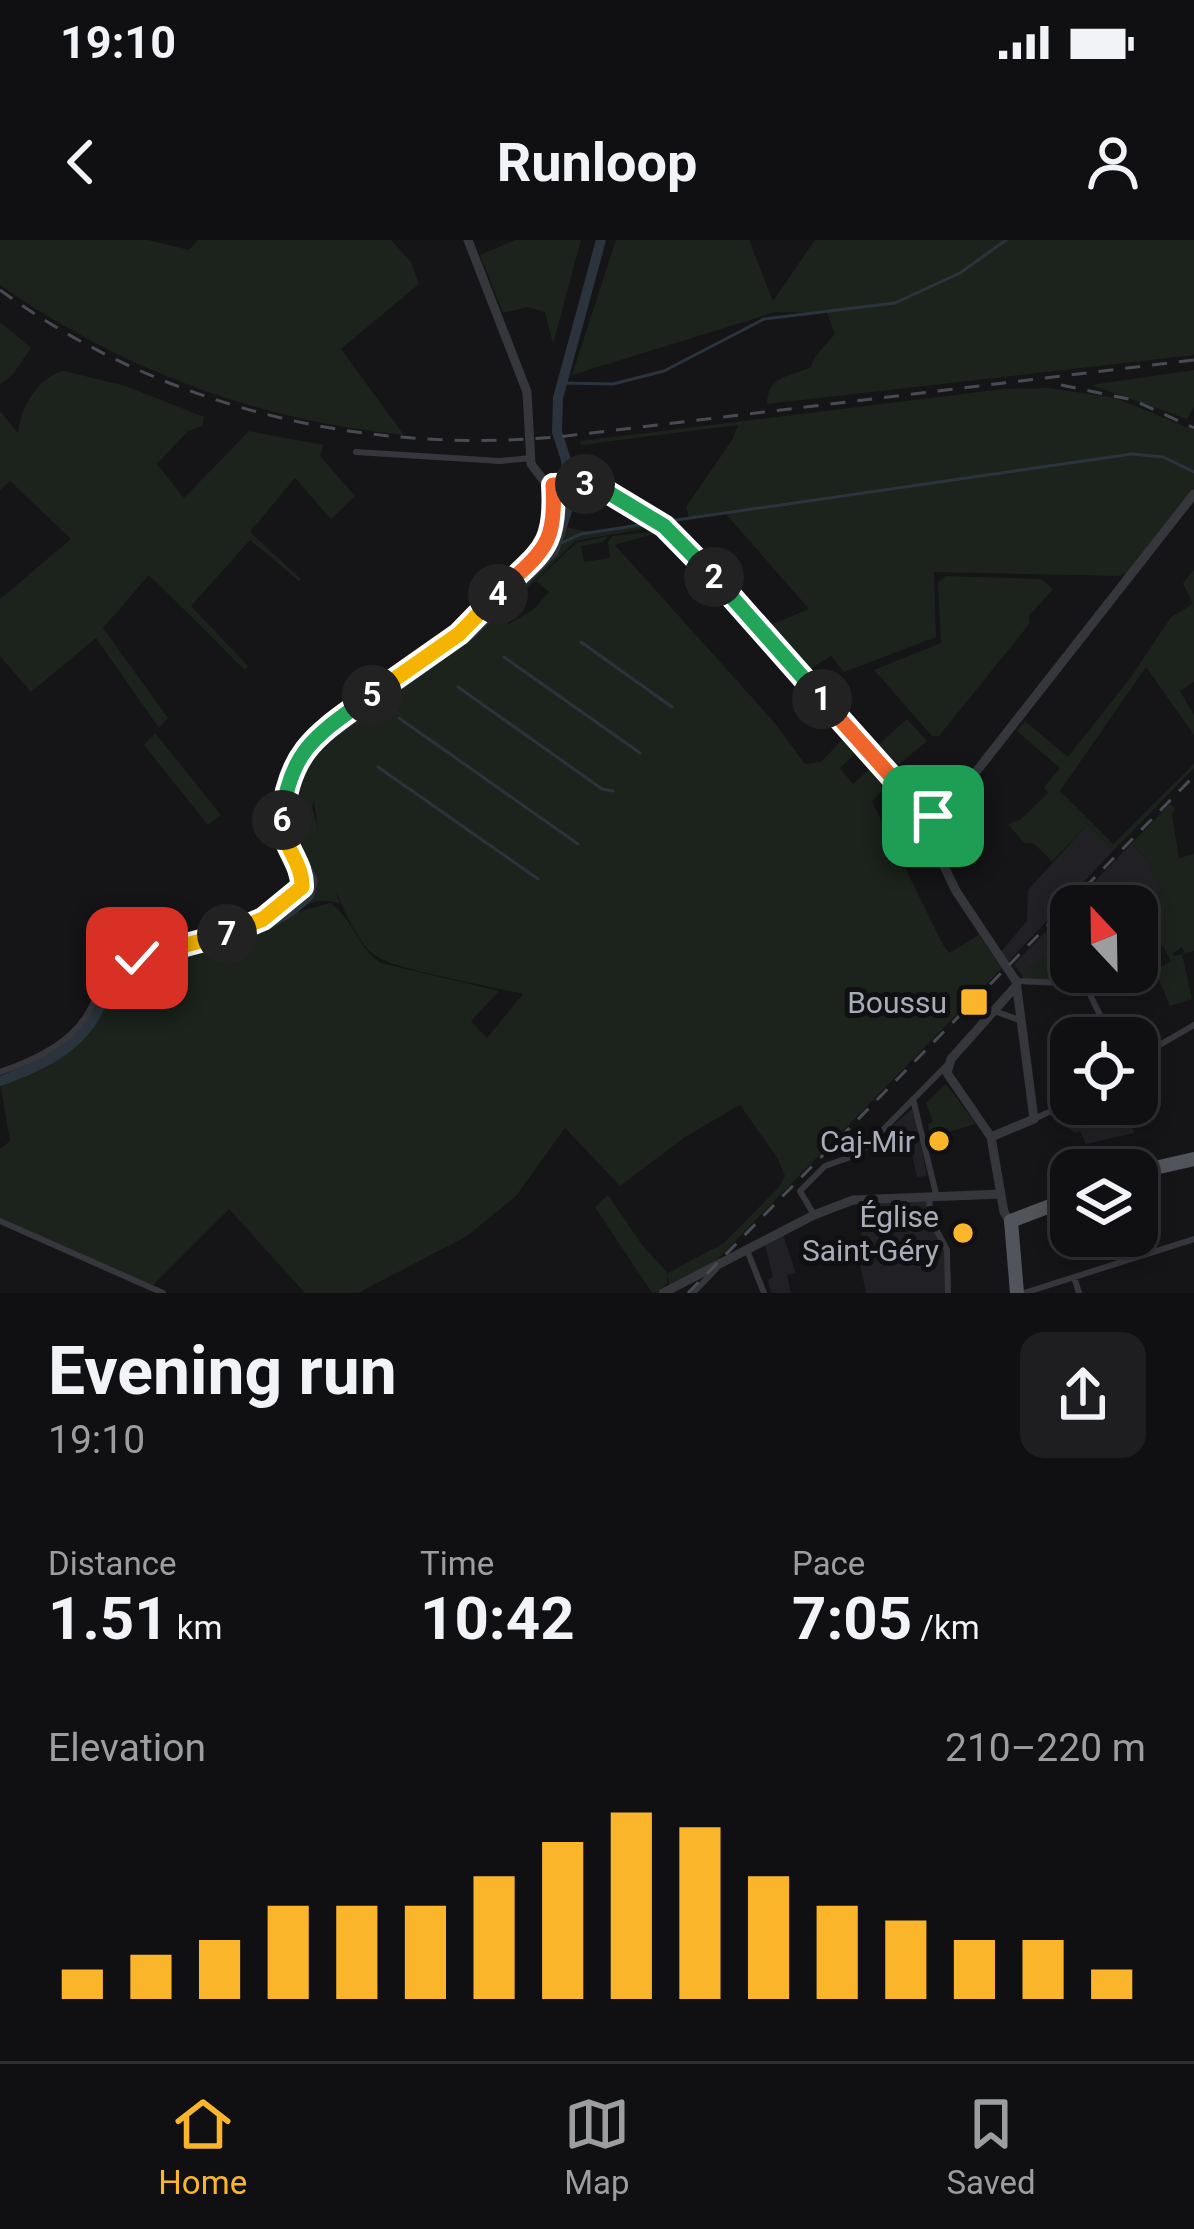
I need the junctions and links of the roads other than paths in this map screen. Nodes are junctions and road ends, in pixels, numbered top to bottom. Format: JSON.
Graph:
{"nodes":[{"id":1,"x":468,"y":240,"type":"edge"},
{"id":2,"x":356,"y":452,"type":"dead end"},
{"id":3,"x":531,"y":458,"type":"junction"},
{"id":4,"x":556,"y":485,"type":"junction"},
{"id":5,"x":1193,"y":497,"type":"edge"},
{"id":6,"x":930,"y":821,"type":"junction"},
{"id":7,"x":1016,"y":981,"type":"junction"},
{"id":8,"x":997,"y":1012,"type":"junction"},
{"id":9,"x":1101,"y":1017,"type":"edge"},
{"id":10,"x":1023,"y":1022,"type":"junction"},
{"id":11,"x":1194,"y":1025,"type":"edge"},
{"id":12,"x":1158,"y":1046,"type":"edge"},
{"id":13,"x":0,"y":1072,"type":"edge"},
{"id":14,"x":945,"y":1074,"type":"junction"},
{"id":15,"x":913,"y":1099,"type":"junction"},
{"id":16,"x":1050,"y":1112,"type":"edge"},
{"id":17,"x":1034,"y":1119,"type":"junction"},
{"id":18,"x":991,"y":1137,"type":"junction"},
{"id":19,"x":1194,"y":1159,"type":"edge"},
{"id":20,"x":1158,"y":1167,"type":"edge"},
{"id":21,"x":1001,"y":1194,"type":"junction"},
{"id":22,"x":982,"y":1196,"type":"junction"},
{"id":23,"x":933,"y":1198,"type":"junction"},
{"id":24,"x":1050,"y":1207,"type":"edge"},
{"id":25,"x":814,"y":1215,"type":"junction"},
{"id":26,"x":0,"y":1221,"type":"edge"},
{"id":27,"x":1013,"y":1223,"type":"junction"},
{"id":28,"x":1194,"y":1239,"type":"edge"},
{"id":29,"x":747,"y":1250,"type":"junction"},
{"id":30,"x":722,"y":1262,"type":"junction"},
{"id":31,"x":1074,"y":1277,"type":"junction"},
{"id":32,"x":163,"y":1293,"type":"edge"},
{"id":33,"x":663,"y":1293,"type":"edge"},
{"id":34,"x":693,"y":1293,"type":"edge"},
{"id":35,"x":764,"y":1293,"type":"edge"},
{"id":36,"x":938,"y":1293,"type":"edge"},
{"id":37,"x":948,"y":1293,"type":"edge"},
{"id":38,"x":1020,"y":1293,"type":"edge"},
{"id":39,"x":1079,"y":1293,"type":"edge"}],
"edges":[{"from":1,"to":3,"type":"street"},
{"from":2,"to":3,"type":"street"},
{"from":3,"to":4,"type":"street"},
{"from":4,"to":6,"type":"street"},
{"from":4,"to":13,"type":"street"},
{"from":5,"to":6,"type":"street"},
{"from":6,"to":7,"type":"street"},
{"from":7,"to":8,"type":"street"},
{"from":7,"to":9,"type":"street"},
{"from":7,"to":10,"type":"street"},
{"from":8,"to":10,"type":"street"},
{"from":8,"to":14,"type":"street"},
{"from":10,"to":17,"type":"street"},
{"from":11,"to":12,"type":"street"},
{"from":14,"to":15,"type":"street"},
{"from":14,"to":18,"type":"street"},
{"from":15,"to":23,"type":"street"},
{"from":15,"to":25,"type":"street"},
{"from":16,"to":17,"type":"street"},
{"from":17,"to":18,"type":"street"},
{"from":18,"to":21,"type":"street"},
{"from":19,"to":20,"type":"main road"},
{"from":21,"to":22,"type":"street"},
{"from":21,"to":27,"type":"street"},
{"from":22,"to":23,"type":"street"},
{"from":22,"to":27,"type":"street"},
{"from":23,"to":25,"type":"street"},
{"from":23,"to":37,"type":"street"},
{"from":24,"to":27,"type":"main road"},
{"from":25,"to":29,"type":"street"},
{"from":26,"to":32,"type":"street"},
{"from":27,"to":38,"type":"main road"},
{"from":28,"to":31,"type":"street"},
{"from":29,"to":30,"type":"street"},
{"from":29,"to":35,"type":"street"},
{"from":30,"to":33,"type":"street"},
{"from":30,"to":34,"type":"street"},
{"from":31,"to":38,"type":"street"},
{"from":31,"to":39,"type":"street"},
{"from":36,"to":37,"type":"street"}]}
